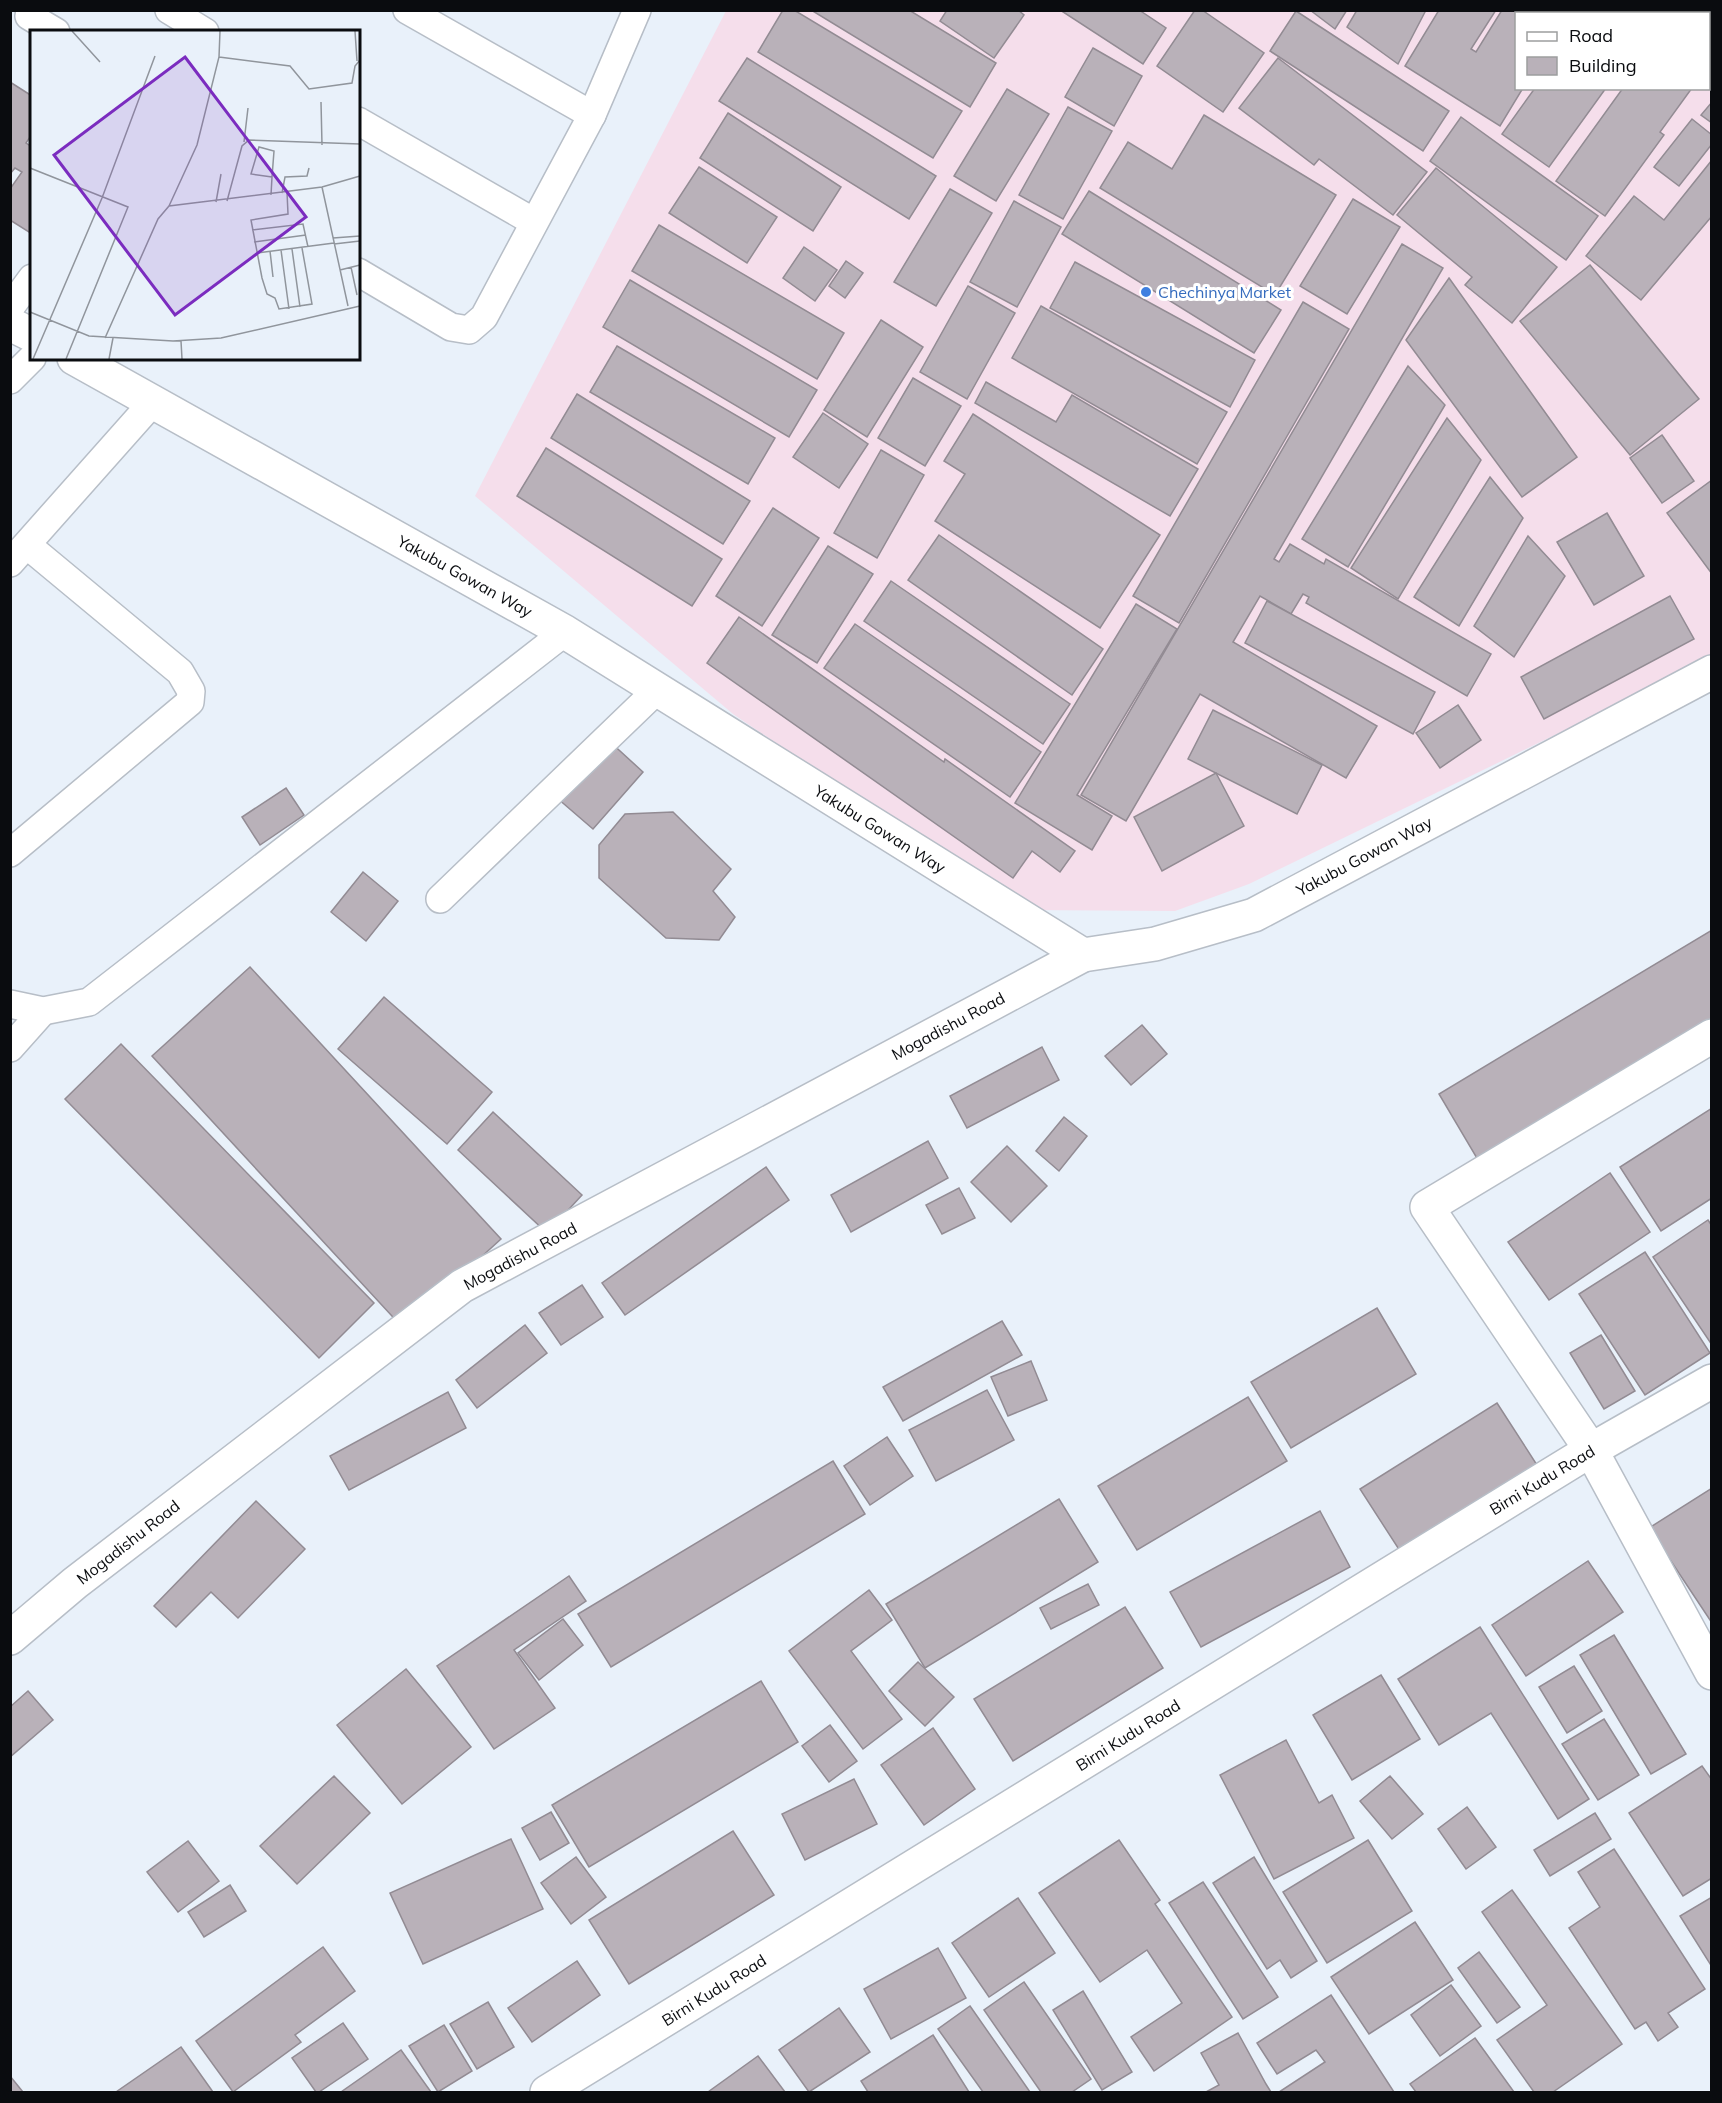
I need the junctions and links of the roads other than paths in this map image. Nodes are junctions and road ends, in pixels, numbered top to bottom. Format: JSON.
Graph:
{"nodes":[{"id":1,"x":169,"y":10,"type":"edge"},
{"id":2,"x":407,"y":10,"type":"edge"},
{"id":3,"x":637,"y":10,"type":"edge"},
{"id":4,"x":29,"y":16,"type":"dead end"},
{"id":5,"x":53,"y":30,"type":"edge"},
{"id":6,"x":198,"y":30,"type":"edge"},
{"id":7,"x":592,"y":115,"type":"junction"},
{"id":8,"x":360,"y":122,"type":"edge"},
{"id":9,"x":534,"y":222,"type":"junction"},
{"id":10,"x":360,"y":273,"type":"edge"},
{"id":11,"x":30,"y":281,"type":"edge"},
{"id":12,"x":10,"y":308,"type":"edge"},
{"id":13,"x":10,"y":324,"type":"edge"},
{"id":14,"x":30,"y":334,"type":"edge"},
{"id":15,"x":30,"y":360,"type":"edge"},
{"id":16,"x":78,"y":360,"type":"edge"},
{"id":17,"x":10,"y":380,"type":"edge"},
{"id":18,"x":153,"y":402,"type":"junction"},
{"id":19,"x":19,"y":554,"type":"edge"},
{"id":20,"x":565,"y":632,"type":"junction"},
{"id":21,"x":1712,"y":672,"type":"edge"},
{"id":22,"x":657,"y":690,"type":"junction"},
{"id":23,"x":10,"y":853,"type":"edge"},
{"id":24,"x":440,"y":899,"type":"dead end"},
{"id":25,"x":1083,"y":955,"type":"junction"},
{"id":26,"x":10,"y":1004,"type":"edge"},
{"id":27,"x":43,"y":1011,"type":"junction"},
{"id":28,"x":1712,"y":1036,"type":"edge"},
{"id":29,"x":10,"y":1048,"type":"edge"},
{"id":30,"x":1712,"y":1381,"type":"edge"},
{"id":31,"x":1591,"y":1450,"type":"junction"},
{"id":32,"x":10,"y":1638,"type":"edge"},
{"id":33,"x":1712,"y":1673,"type":"edge"},
{"id":34,"x":547,"y":2092,"type":"edge"}],
"edges":[{"from":1,"to":6,"type":"lane"},
{"from":2,"to":7,"type":"lane"},
{"from":3,"to":7,"type":"lane"},
{"from":4,"to":5,"type":"lane"},
{"from":7,"to":9,"type":"lane"},
{"from":8,"to":9,"type":"lane"},
{"from":9,"to":10,"type":"lane"},
{"from":11,"to":12,"type":"lane"},
{"from":13,"to":14,"type":"street"},
{"from":15,"to":17,"type":"lane"},
{"from":16,"to":18,"type":"street","name":"Yakubu Gowan Way"},
{"from":18,"to":19,"type":"lane"},
{"from":18,"to":20,"type":"street","name":"Yakubu Gowan Way"},
{"from":19,"to":23,"type":"lane"},
{"from":20,"to":22,"type":"street","name":"Yakubu Gowan Way"},
{"from":20,"to":27,"type":"lane"},
{"from":21,"to":25,"type":"street","name":"Yakubu Gowan Way"},
{"from":22,"to":24,"type":"lane"},
{"from":22,"to":25,"type":"street","name":"Yakubu Gowan Way"},
{"from":25,"to":32,"type":"street","name":"Mogadishu Road"},
{"from":26,"to":27,"type":"lane"},
{"from":27,"to":29,"type":"lane"},
{"from":28,"to":31,"type":"street"},
{"from":30,"to":31,"type":"street","name":"Birni Kudu Road"},
{"from":31,"to":33,"type":"street"},
{"from":31,"to":34,"type":"street","name":"Birni Kudu Road"}]}
